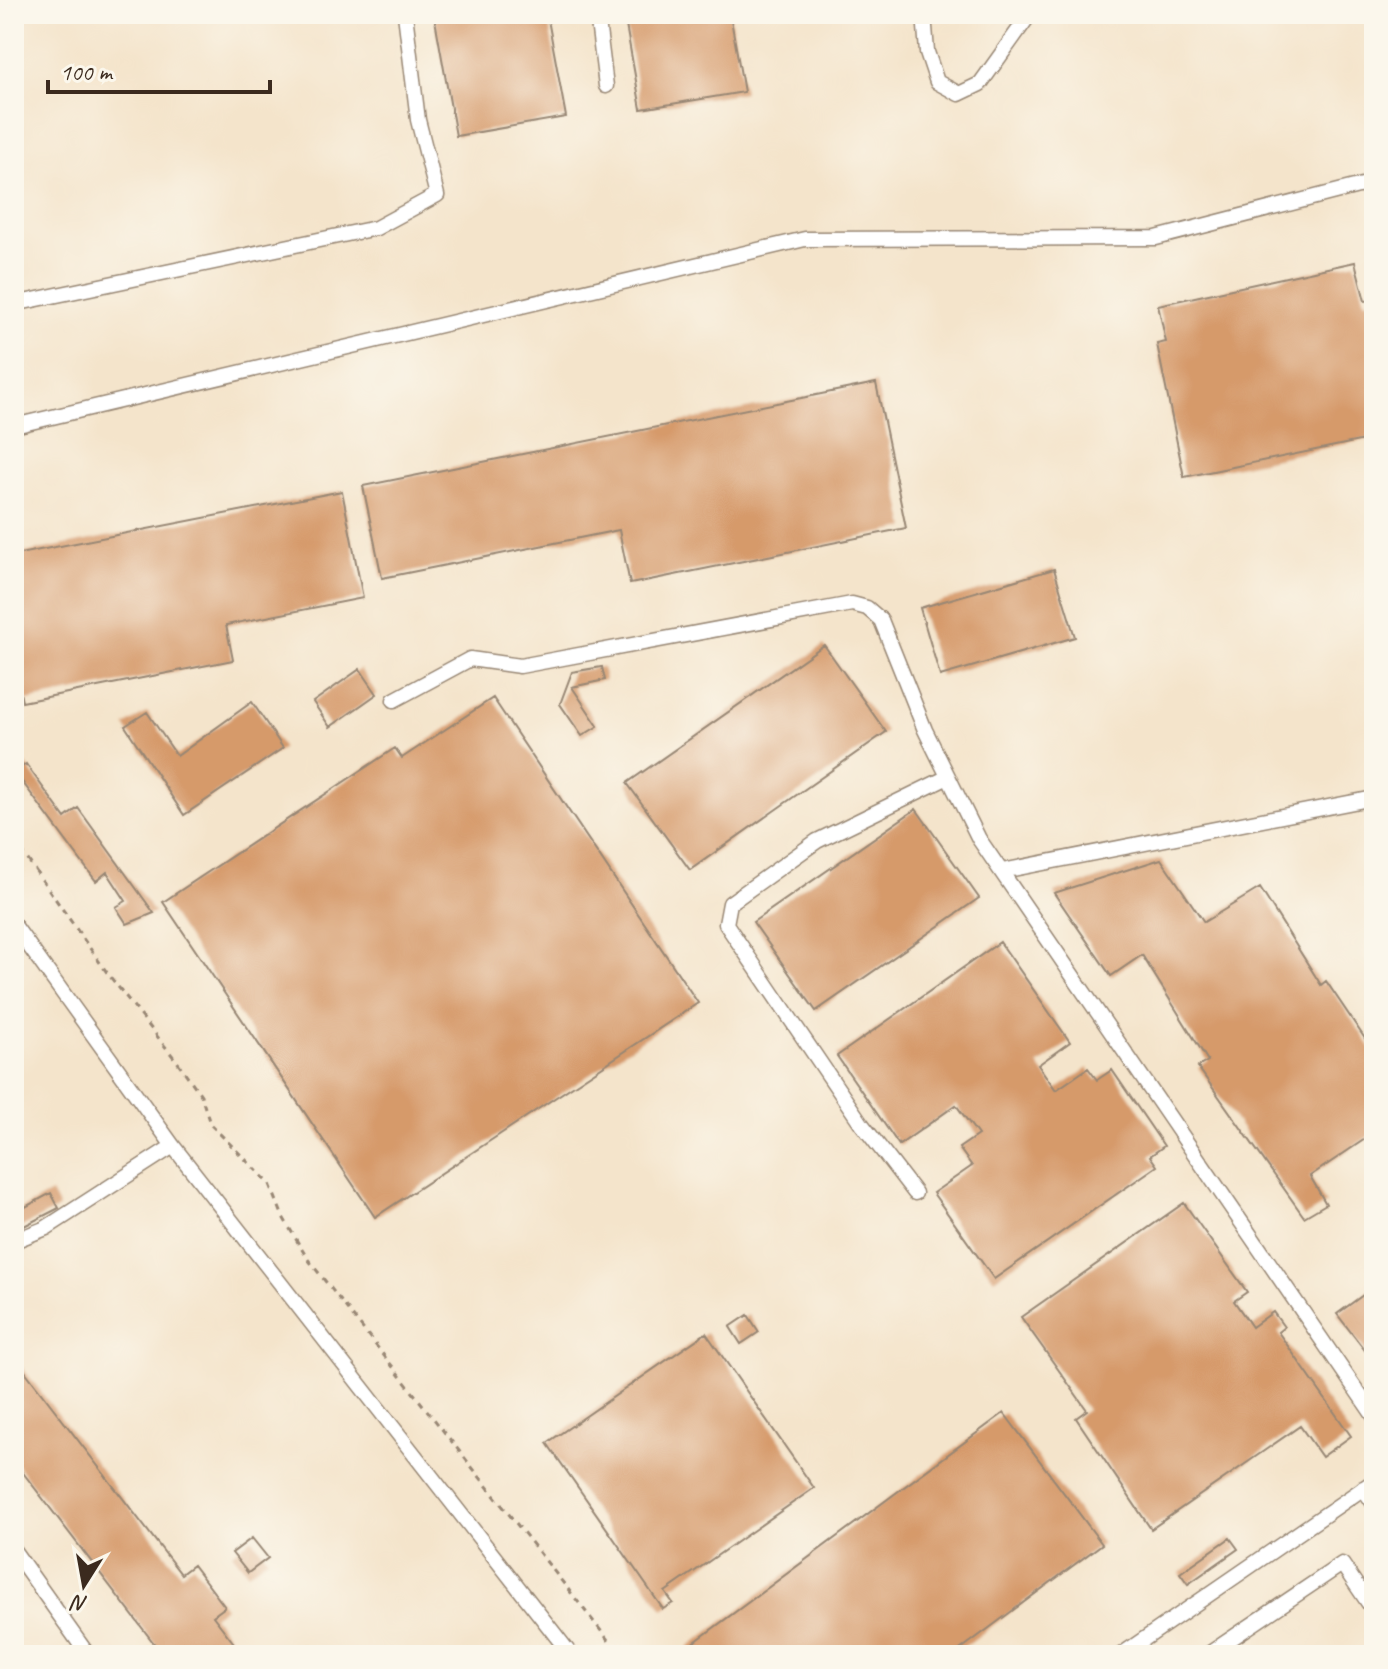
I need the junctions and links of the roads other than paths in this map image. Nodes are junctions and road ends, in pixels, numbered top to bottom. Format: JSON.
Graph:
{"nodes":[{"id":1,"x":405,"y":14,"type":"edge"},
{"id":2,"x":597,"y":14,"type":"edge"},
{"id":3,"x":924,"y":14,"type":"edge"},
{"id":4,"x":1030,"y":14,"type":"edge"},
{"id":5,"x":606,"y":86,"type":"dead end"},
{"id":6,"x":1374,"y":182,"type":"edge"},
{"id":7,"x":14,"y":304,"type":"edge"},
{"id":8,"x":14,"y":426,"type":"edge"},
{"id":9,"x":394,"y":700,"type":"dead end"},
{"id":10,"x":948,"y":777,"type":"junction"},
{"id":11,"x":1374,"y":798,"type":"edge"},
{"id":12,"x":1002,"y":871,"type":"junction"},
{"id":13,"x":14,"y":925,"type":"edge"},
{"id":14,"x":173,"y":1146,"type":"junction"},
{"id":15,"x":915,"y":1193,"type":"dead end"},
{"id":16,"x":14,"y":1241,"type":"edge"},
{"id":17,"x":1374,"y":1416,"type":"edge"},
{"id":18,"x":1369,"y":1484,"type":"edge"},
{"id":19,"x":1374,"y":1504,"type":"edge"},
{"id":20,"x":14,"y":1551,"type":"edge"},
{"id":21,"x":1374,"y":1611,"type":"edge"},
{"id":22,"x":88,"y":1655,"type":"edge"},
{"id":23,"x":571,"y":1655,"type":"edge"},
{"id":24,"x":1121,"y":1655,"type":"edge"},
{"id":25,"x":1207,"y":1655,"type":"edge"}],
"edges":[{"from":1,"to":7,"type":"street"},
{"from":2,"to":5,"type":"street"},
{"from":3,"to":4,"type":"street"},
{"from":6,"to":8,"type":"street"},
{"from":9,"to":10,"type":"street"},
{"from":10,"to":12,"type":"street"},
{"from":10,"to":15,"type":"street"},
{"from":11,"to":12,"type":"street"},
{"from":12,"to":17,"type":"street"},
{"from":13,"to":14,"type":"street"},
{"from":14,"to":16,"type":"street"},
{"from":14,"to":23,"type":"street"},
{"from":18,"to":19,"type":"street"},
{"from":18,"to":24,"type":"street"},
{"from":20,"to":22,"type":"street"},
{"from":21,"to":25,"type":"street"}]}
